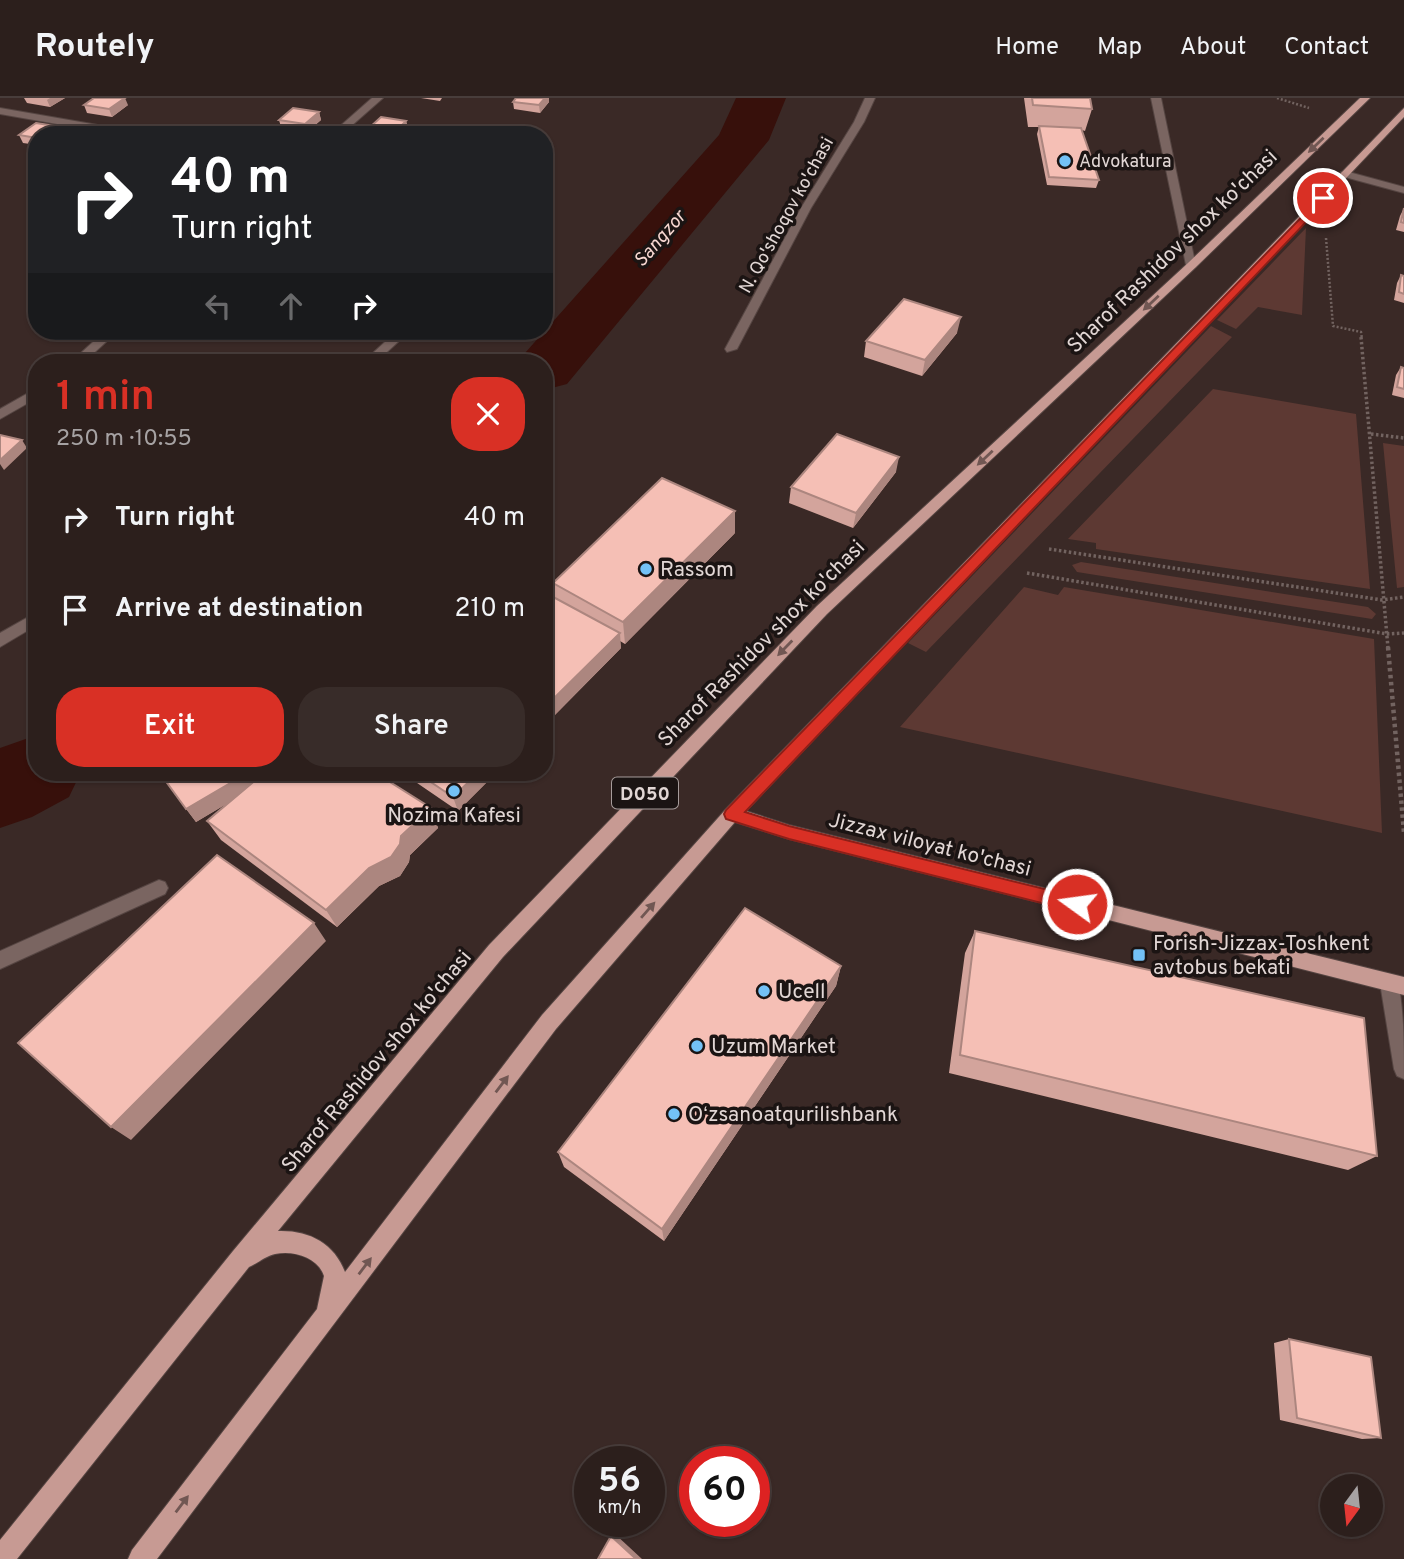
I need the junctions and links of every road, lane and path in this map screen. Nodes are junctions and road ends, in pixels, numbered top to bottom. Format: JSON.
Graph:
{"nodes":[{"id":1,"x":378,"y":98,"type":"edge"},
{"id":2,"x":870,"y":98,"type":"edge"},
{"id":3,"x":1156,"y":98,"type":"edge"},
{"id":4,"x":1277,"y":98,"type":"edge"},
{"id":5,"x":1365,"y":98,"type":"edge"},
{"id":6,"x":1309,"y":108,"type":"dead end"},
{"id":7,"x":0,"y":111,"type":"edge"},
{"id":8,"x":1404,"y":111,"type":"edge"},
{"id":9,"x":86,"y":126,"type":"edge"},
{"id":10,"x":345,"y":126,"type":"edge"},
{"id":11,"x":1345,"y":174,"type":"junction"},
{"id":12,"x":1404,"y":190,"type":"edge"},
{"id":13,"x":1323,"y":198,"type":"junction"},
{"id":14,"x":1192,"y":265,"type":"junction"},
{"id":15,"x":102,"y":340,"type":"edge"},
{"id":16,"x":394,"y":340,"type":"edge"},
{"id":17,"x":731,"y":349,"type":"dead end"},
{"id":18,"x":86,"y":354,"type":"edge"},
{"id":19,"x":378,"y":354,"type":"edge"},
{"id":20,"x":28,"y":398,"type":"edge"},
{"id":21,"x":0,"y":415,"type":"edge"},
{"id":22,"x":1371,"y":434,"type":"junction"},
{"id":23,"x":1404,"y":438,"type":"edge"},
{"id":24,"x":1049,"y":549,"type":"dead end"},
{"id":25,"x":1027,"y":573,"type":"dead end"},
{"id":26,"x":1404,"y":597,"type":"edge"},
{"id":27,"x":1382,"y":600,"type":"junction"},
{"id":28,"x":28,"y":623,"type":"edge"},
{"id":29,"x":1404,"y":633,"type":"edge"},
{"id":30,"x":1387,"y":634,"type":"junction"},
{"id":31,"x":0,"y":641,"type":"edge"},
{"id":32,"x":732,"y":814,"type":"junction"},
{"id":33,"x":1404,"y":832,"type":"edge"},
{"id":34,"x":159,"y":888,"type":"dead end"},
{"id":35,"x":0,"y":960,"type":"edge"},
{"id":36,"x":1397,"y":984,"type":"edge"},
{"id":37,"x":1404,"y":1069,"type":"edge"},
{"id":38,"x":241,"y":1259,"type":"junction"},
{"id":39,"x":323,"y":1322,"type":"junction"},
{"id":40,"x":1,"y":1559,"type":"edge"},
{"id":41,"x":141,"y":1559,"type":"edge"}],
"edges":[{"from":1,"to":10,"type":"street"},
{"from":2,"to":17,"type":"street","name":"N. Qo'shoqov ko'chasi"},
{"from":3,"to":14,"type":"street"},
{"from":4,"to":6,"type":"path"},
{"from":5,"to":14,"type":"main road","name":"Sharof Rashidov shox ko'chasi","number":"D050","one_way":true},
{"from":7,"to":9,"type":"street"},
{"from":8,"to":11,"type":"main road"},
{"from":11,"to":12,"type":"street"},
{"from":11,"to":13,"type":"main road"},
{"from":13,"to":22,"type":"path"},
{"from":13,"to":32,"type":"main road"},
{"from":14,"to":38,"type":"main road","name":"Sharof Rashidov shox ko'chasi","number":"D050","one_way":true},
{"from":15,"to":18,"type":"street"},
{"from":16,"to":19,"type":"street"},
{"from":20,"to":21,"type":"street"},
{"from":22,"to":23,"type":"path"},
{"from":22,"to":27,"type":"path"},
{"from":24,"to":27,"type":"path"},
{"from":25,"to":30,"type":"path"},
{"from":26,"to":27,"type":"path"},
{"from":27,"to":30,"type":"path"},
{"from":28,"to":31,"type":"street"},
{"from":29,"to":30,"type":"path"},
{"from":30,"to":33,"type":"path"},
{"from":32,"to":36,"type":"main road","name":"Jizzax viloyat ko'chasi"},
{"from":39,"to":32,"type":"main road","one_way":true},
{"from":34,"to":35,"type":"street"},
{"from":36,"to":37,"type":"street"},
{"from":38,"to":39,"type":"main road"},
{"from":38,"to":40,"type":"main road","name":"Sharof Rashidov shox ko'chasi","number":"D050"},
{"from":41,"to":39,"type":"main road","one_way":true}]}
